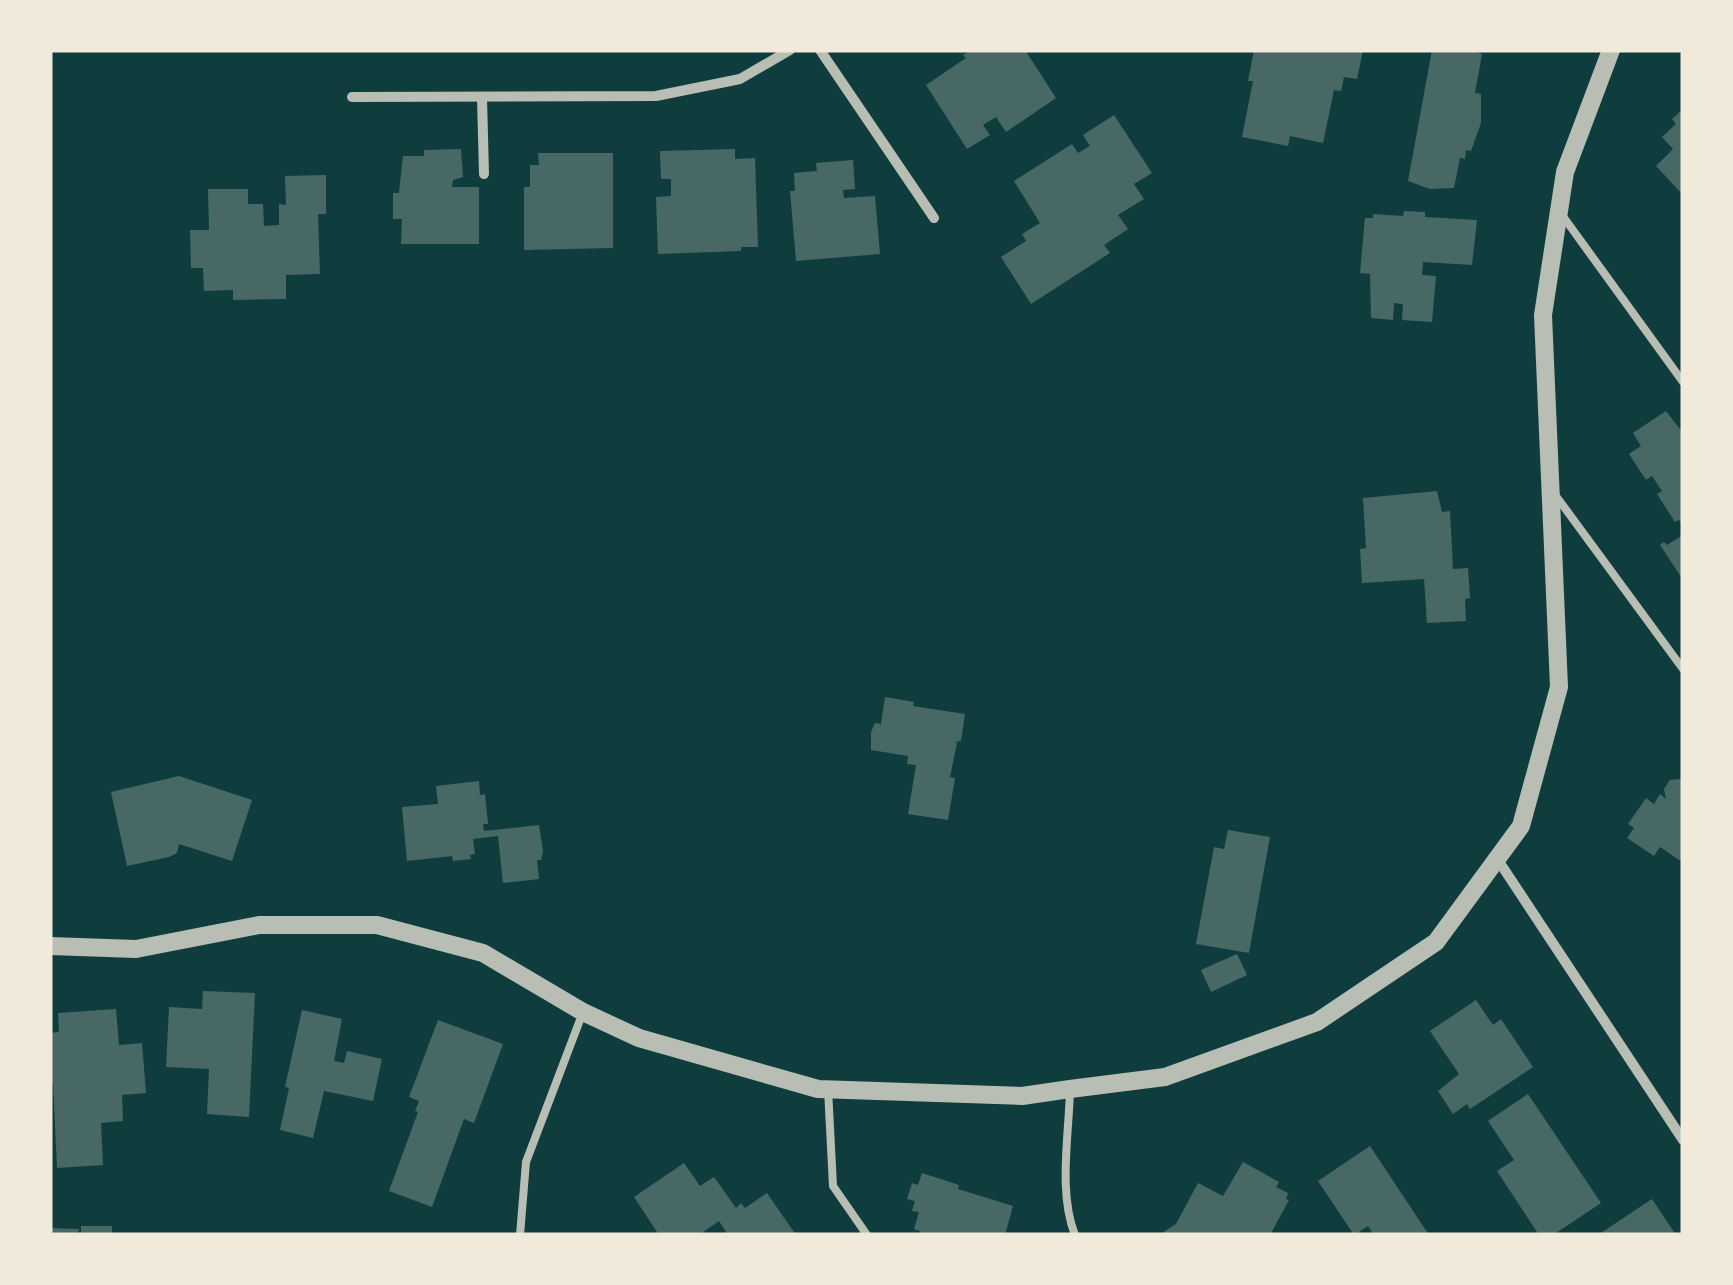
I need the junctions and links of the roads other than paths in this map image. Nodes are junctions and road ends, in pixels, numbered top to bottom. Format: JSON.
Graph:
{"nodes":[{"id":1,"x":790,"y":50,"type":"edge"},
{"id":2,"x":820,"y":50,"type":"edge"},
{"id":3,"x":1611,"y":50,"type":"edge"},
{"id":4,"x":352,"y":98,"type":"dead end"},
{"id":5,"x":482,"y":98,"type":"junction"},
{"id":6,"x":484,"y":174,"type":"dead end"},
{"id":7,"x":1559,"y":211,"type":"junction"},
{"id":8,"x":934,"y":218,"type":"dead end"},
{"id":9,"x":1683,"y":382,"type":"edge"},
{"id":10,"x":1550,"y":488,"type":"junction"},
{"id":11,"x":1683,"y":668,"type":"edge"},
{"id":12,"x":1498,"y":860,"type":"junction"},
{"id":13,"x":50,"y":946,"type":"edge"},
{"id":14,"x":583,"y":1012,"type":"junction"},
{"id":15,"x":828,"y":1089,"type":"junction"},
{"id":16,"x":1070,"y":1090,"type":"junction"},
{"id":17,"x":1683,"y":1140,"type":"edge"},
{"id":18,"x":520,"y":1235,"type":"edge"},
{"id":19,"x":866,"y":1235,"type":"edge"},
{"id":20,"x":1074,"y":1235,"type":"edge"}],
"edges":[{"from":1,"to":5,"type":"street"},
{"from":2,"to":8,"type":"street"},
{"from":3,"to":7,"type":"street"},
{"from":4,"to":5,"type":"street"},
{"from":5,"to":6,"type":"street"},
{"from":7,"to":9,"type":"lane"},
{"from":7,"to":10,"type":"street"},
{"from":10,"to":11,"type":"lane"},
{"from":10,"to":12,"type":"street"},
{"from":12,"to":16,"type":"street"},
{"from":12,"to":17,"type":"street"},
{"from":13,"to":14,"type":"street"},
{"from":14,"to":15,"type":"street"},
{"from":14,"to":18,"type":"lane"},
{"from":15,"to":16,"type":"street"},
{"from":15,"to":19,"type":"lane"},
{"from":16,"to":20,"type":"lane"}]}
